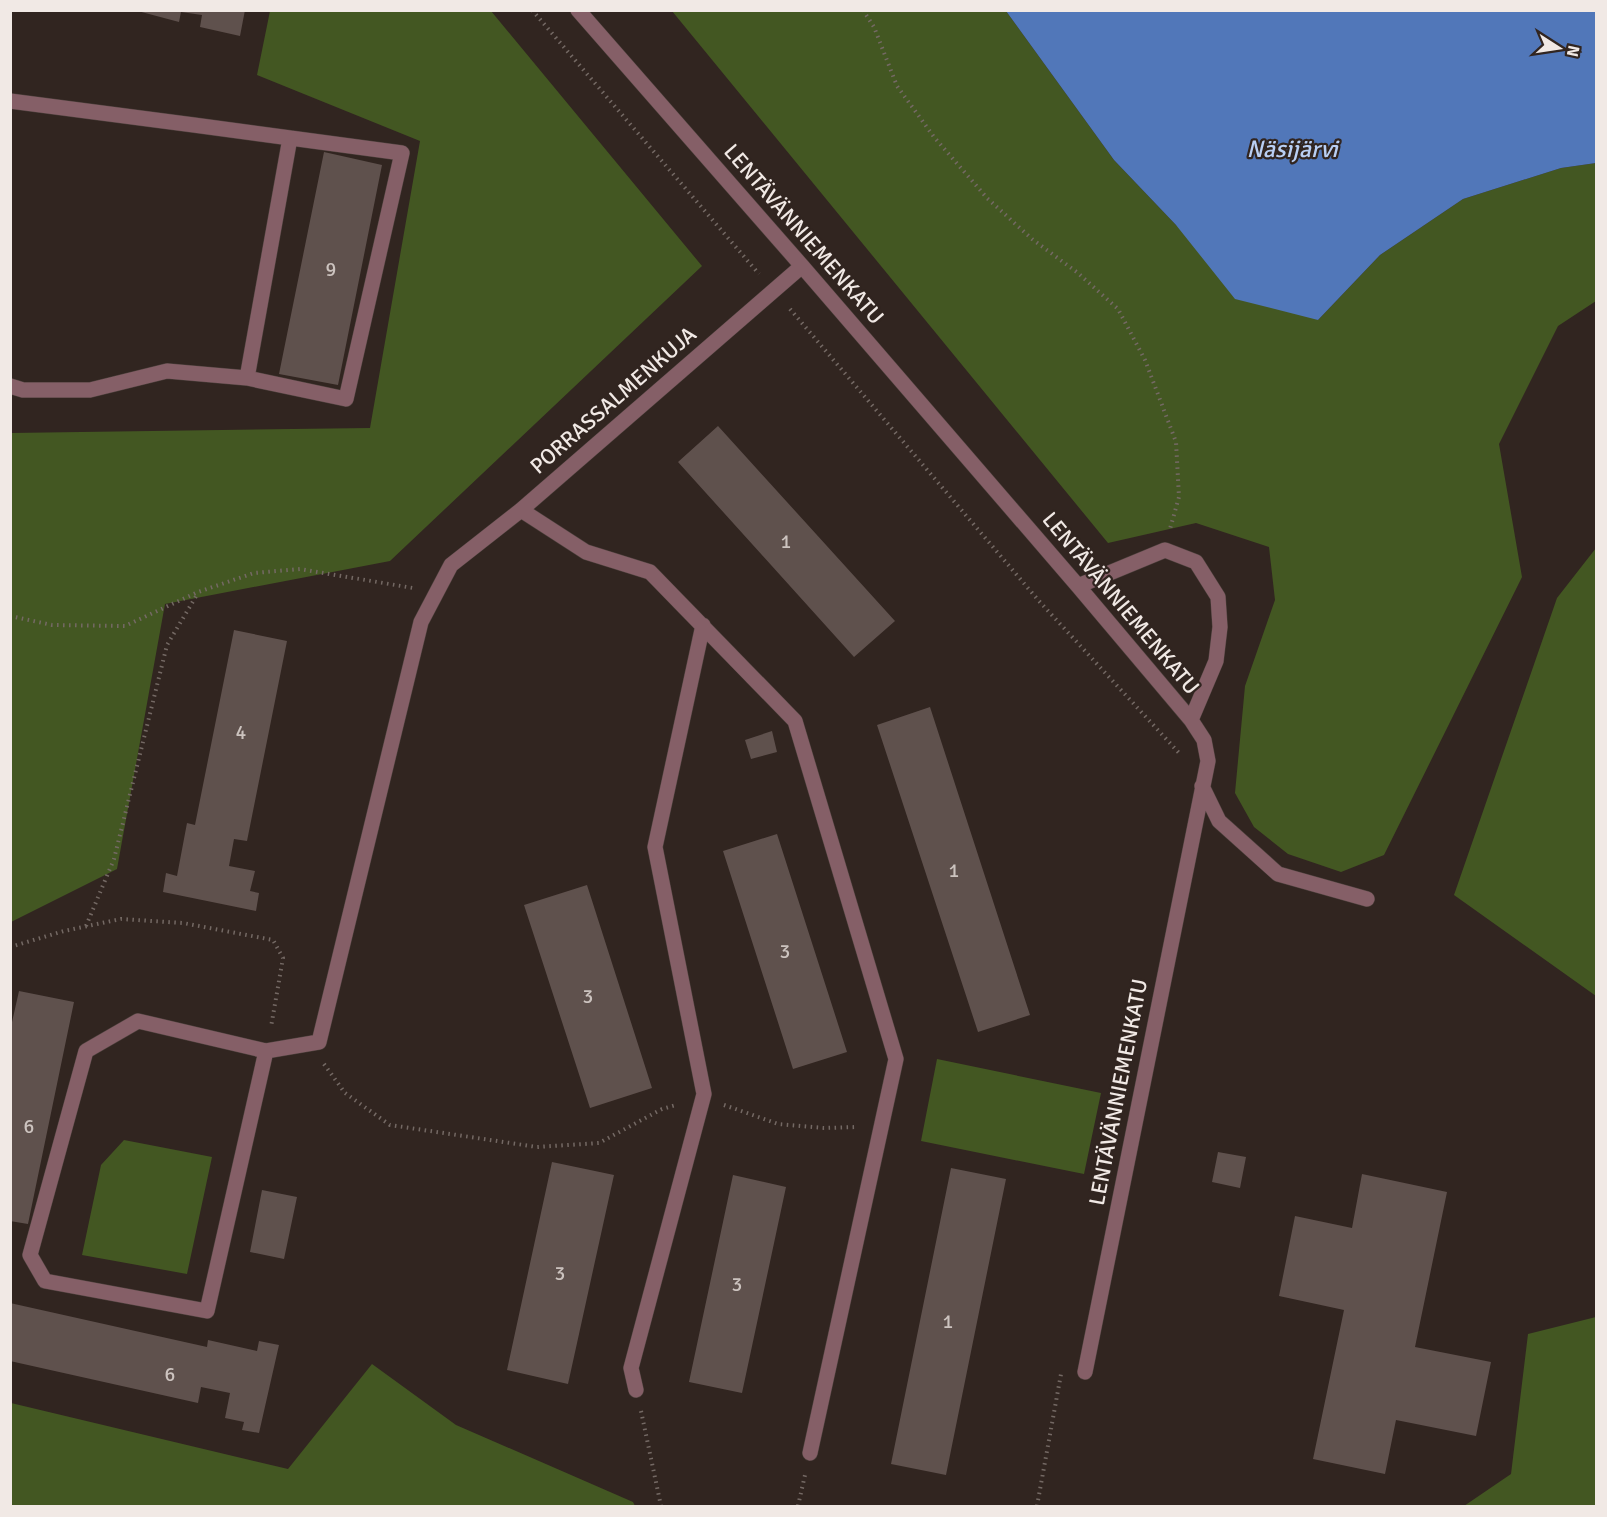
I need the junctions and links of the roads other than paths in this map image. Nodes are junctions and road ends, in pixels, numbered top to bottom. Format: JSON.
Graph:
{"nodes":[{"id":1,"x":578,"y":10,"type":"edge"},
{"id":2,"x":10,"y":101,"type":"edge"},
{"id":3,"x":290,"y":138,"type":"junction"},
{"id":4,"x":802,"y":266,"type":"junction"},
{"id":5,"x":247,"y":378,"type":"junction"},
{"id":6,"x":10,"y":386,"type":"edge"},
{"id":7,"x":521,"y":510,"type":"junction"},
{"id":8,"x":1078,"y":586,"type":"junction"},
{"id":9,"x":703,"y":626,"type":"junction"},
{"id":10,"x":1191,"y":720,"type":"junction"},
{"id":11,"x":1202,"y":786,"type":"junction"},
{"id":12,"x":1366,"y":899,"type":"dead end"},
{"id":13,"x":266,"y":1051,"type":"junction"},
{"id":14,"x":1085,"y":1372,"type":"dead end"},
{"id":15,"x":636,"y":1390,"type":"road end"},
{"id":16,"x":810,"y":1453,"type":"road end"}],
"edges":[{"from":1,"to":4,"type":"street","name":"LENTÄVÄNNIEMENKATU"},
{"from":2,"to":3,"type":"street"},
{"from":3,"to":5,"type":"street"},
{"from":3,"to":5,"type":"street"},
{"from":4,"to":7,"type":"street","name":"PORRASSALMENKUJA"},
{"from":4,"to":8,"type":"street","name":"LENTÄVÄNNIEMENKATU"},
{"from":5,"to":6,"type":"street"},
{"from":7,"to":9,"type":"street"},
{"from":7,"to":13,"type":"street","name":"PORRASSALMENKUJA"},
{"from":8,"to":10,"type":"street","name":"LENTÄVÄNNIEMENKATU"},
{"from":8,"to":10,"type":"street"},
{"from":9,"to":15,"type":"street"},
{"from":9,"to":16,"type":"street"},
{"from":10,"to":11,"type":"street","name":"LENTÄVÄNNIEMENKATU"},
{"from":11,"to":12,"type":"street"},
{"from":11,"to":14,"type":"street","name":"LENTÄVÄNNIEMENKATU"},
{"from":13,"to":13,"type":"street"}]}
